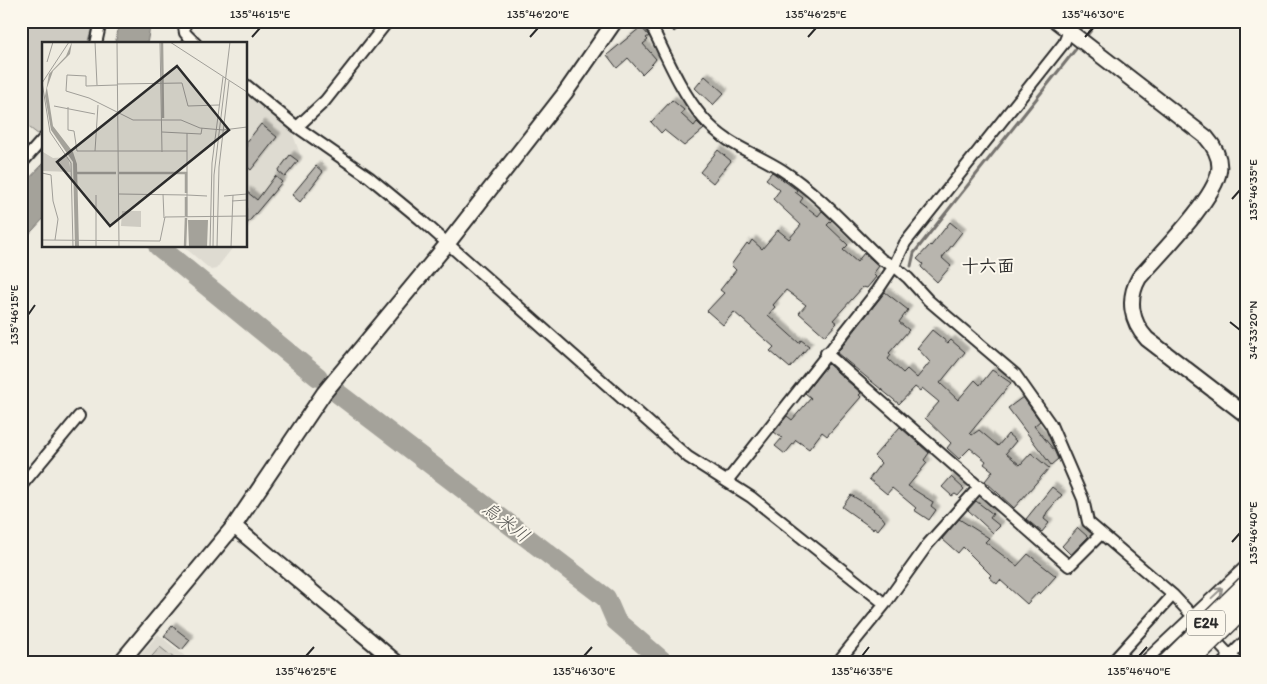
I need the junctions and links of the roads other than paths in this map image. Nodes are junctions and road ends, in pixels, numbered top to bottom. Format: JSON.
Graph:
{"nodes":[{"id":1,"x":100,"y":21,"type":"edge"},
{"id":2,"x":183,"y":21,"type":"edge"},
{"id":3,"x":388,"y":21,"type":"edge"},
{"id":4,"x":615,"y":21,"type":"edge"},
{"id":5,"x":649,"y":21,"type":"edge"},
{"id":6,"x":1056,"y":21,"type":"edge"},
{"id":7,"x":1073,"y":29,"type":"edge"},
{"id":8,"x":96,"y":42,"type":"edge"},
{"id":9,"x":194,"y":42,"type":"edge"},
{"id":10,"x":248,"y":87,"type":"edge"},
{"id":11,"x":297,"y":127,"type":"junction"},
{"id":12,"x":42,"y":140,"type":"edge"},
{"id":13,"x":21,"y":164,"type":"edge"},
{"id":14,"x":448,"y":243,"type":"junction"},
{"id":15,"x":894,"y":266,"type":"junction"},
{"id":16,"x":826,"y":353,"type":"junction"},
{"id":17,"x":79,"y":416,"type":"dead end"},
{"id":18,"x":1246,"y":416,"type":"edge"},
{"id":19,"x":727,"y":481,"type":"junction"},
{"id":20,"x":21,"y":486,"type":"edge"},
{"id":21,"x":980,"y":486,"type":"junction"},
{"id":22,"x":234,"y":526,"type":"junction"},
{"id":23,"x":1101,"y":534,"type":"junction"},
{"id":24,"x":1246,"y":566,"type":"edge"},
{"id":25,"x":1246,"y":585,"type":"edge"},
{"id":26,"x":1173,"y":595,"type":"junction"},
{"id":27,"x":885,"y":604,"type":"junction"},
{"id":28,"x":1246,"y":606,"type":"edge"},
{"id":29,"x":1194,"y":616,"type":"junction"},
{"id":30,"x":1246,"y":640,"type":"edge"},
{"id":31,"x":1115,"y":659,"type":"dead end"},
{"id":32,"x":1226,"y":659,"type":"edge"},
{"id":33,"x":120,"y":663,"type":"edge"},
{"id":34,"x":398,"y":663,"type":"edge"},
{"id":35,"x":837,"y":663,"type":"edge"},
{"id":36,"x":1143,"y":663,"type":"edge"},
{"id":37,"x":1167,"y":663,"type":"edge"},
{"id":38,"x":1188,"y":663,"type":"edge"},
{"id":39,"x":1240,"y":663,"type":"edge"}],
"edges":[{"from":1,"to":8,"type":"street"},
{"from":2,"to":9,"type":"street"},
{"from":3,"to":11,"type":"street"},
{"from":4,"to":14,"type":"street"},
{"from":5,"to":15,"type":"street"},
{"from":6,"to":7,"type":"street"},
{"from":7,"to":15,"type":"street"},
{"from":7,"to":18,"type":"street"},
{"from":10,"to":11,"type":"street"},
{"from":11,"to":14,"type":"street"},
{"from":12,"to":13,"type":"street"},
{"from":14,"to":19,"type":"street"},
{"from":14,"to":22,"type":"street"},
{"from":15,"to":16,"type":"street"},
{"from":15,"to":23,"type":"street"},
{"from":16,"to":19,"type":"street"},
{"from":16,"to":21,"type":"street"},
{"from":17,"to":20,"type":"street"},
{"from":19,"to":27,"type":"street"},
{"from":21,"to":23,"type":"street"},
{"from":21,"to":27,"type":"street"},
{"from":22,"to":33,"type":"street"},
{"from":22,"to":34,"type":"street"},
{"from":23,"to":26,"type":"street"},
{"from":29,"to":24,"type":"street","one_way":true},
{"from":25,"to":37,"type":"highway","number":"E24","bridge":true},
{"from":26,"to":29,"type":"street"},
{"from":26,"to":31,"type":"street"},
{"from":27,"to":35,"type":"street"},
{"from":28,"to":38,"type":"highway","number":"E24","bridge":true},
{"from":29,"to":32,"type":"street"},
{"from":29,"to":36,"type":"street"},
{"from":30,"to":32,"type":"street"},
{"from":32,"to":39,"type":"street"}]}
